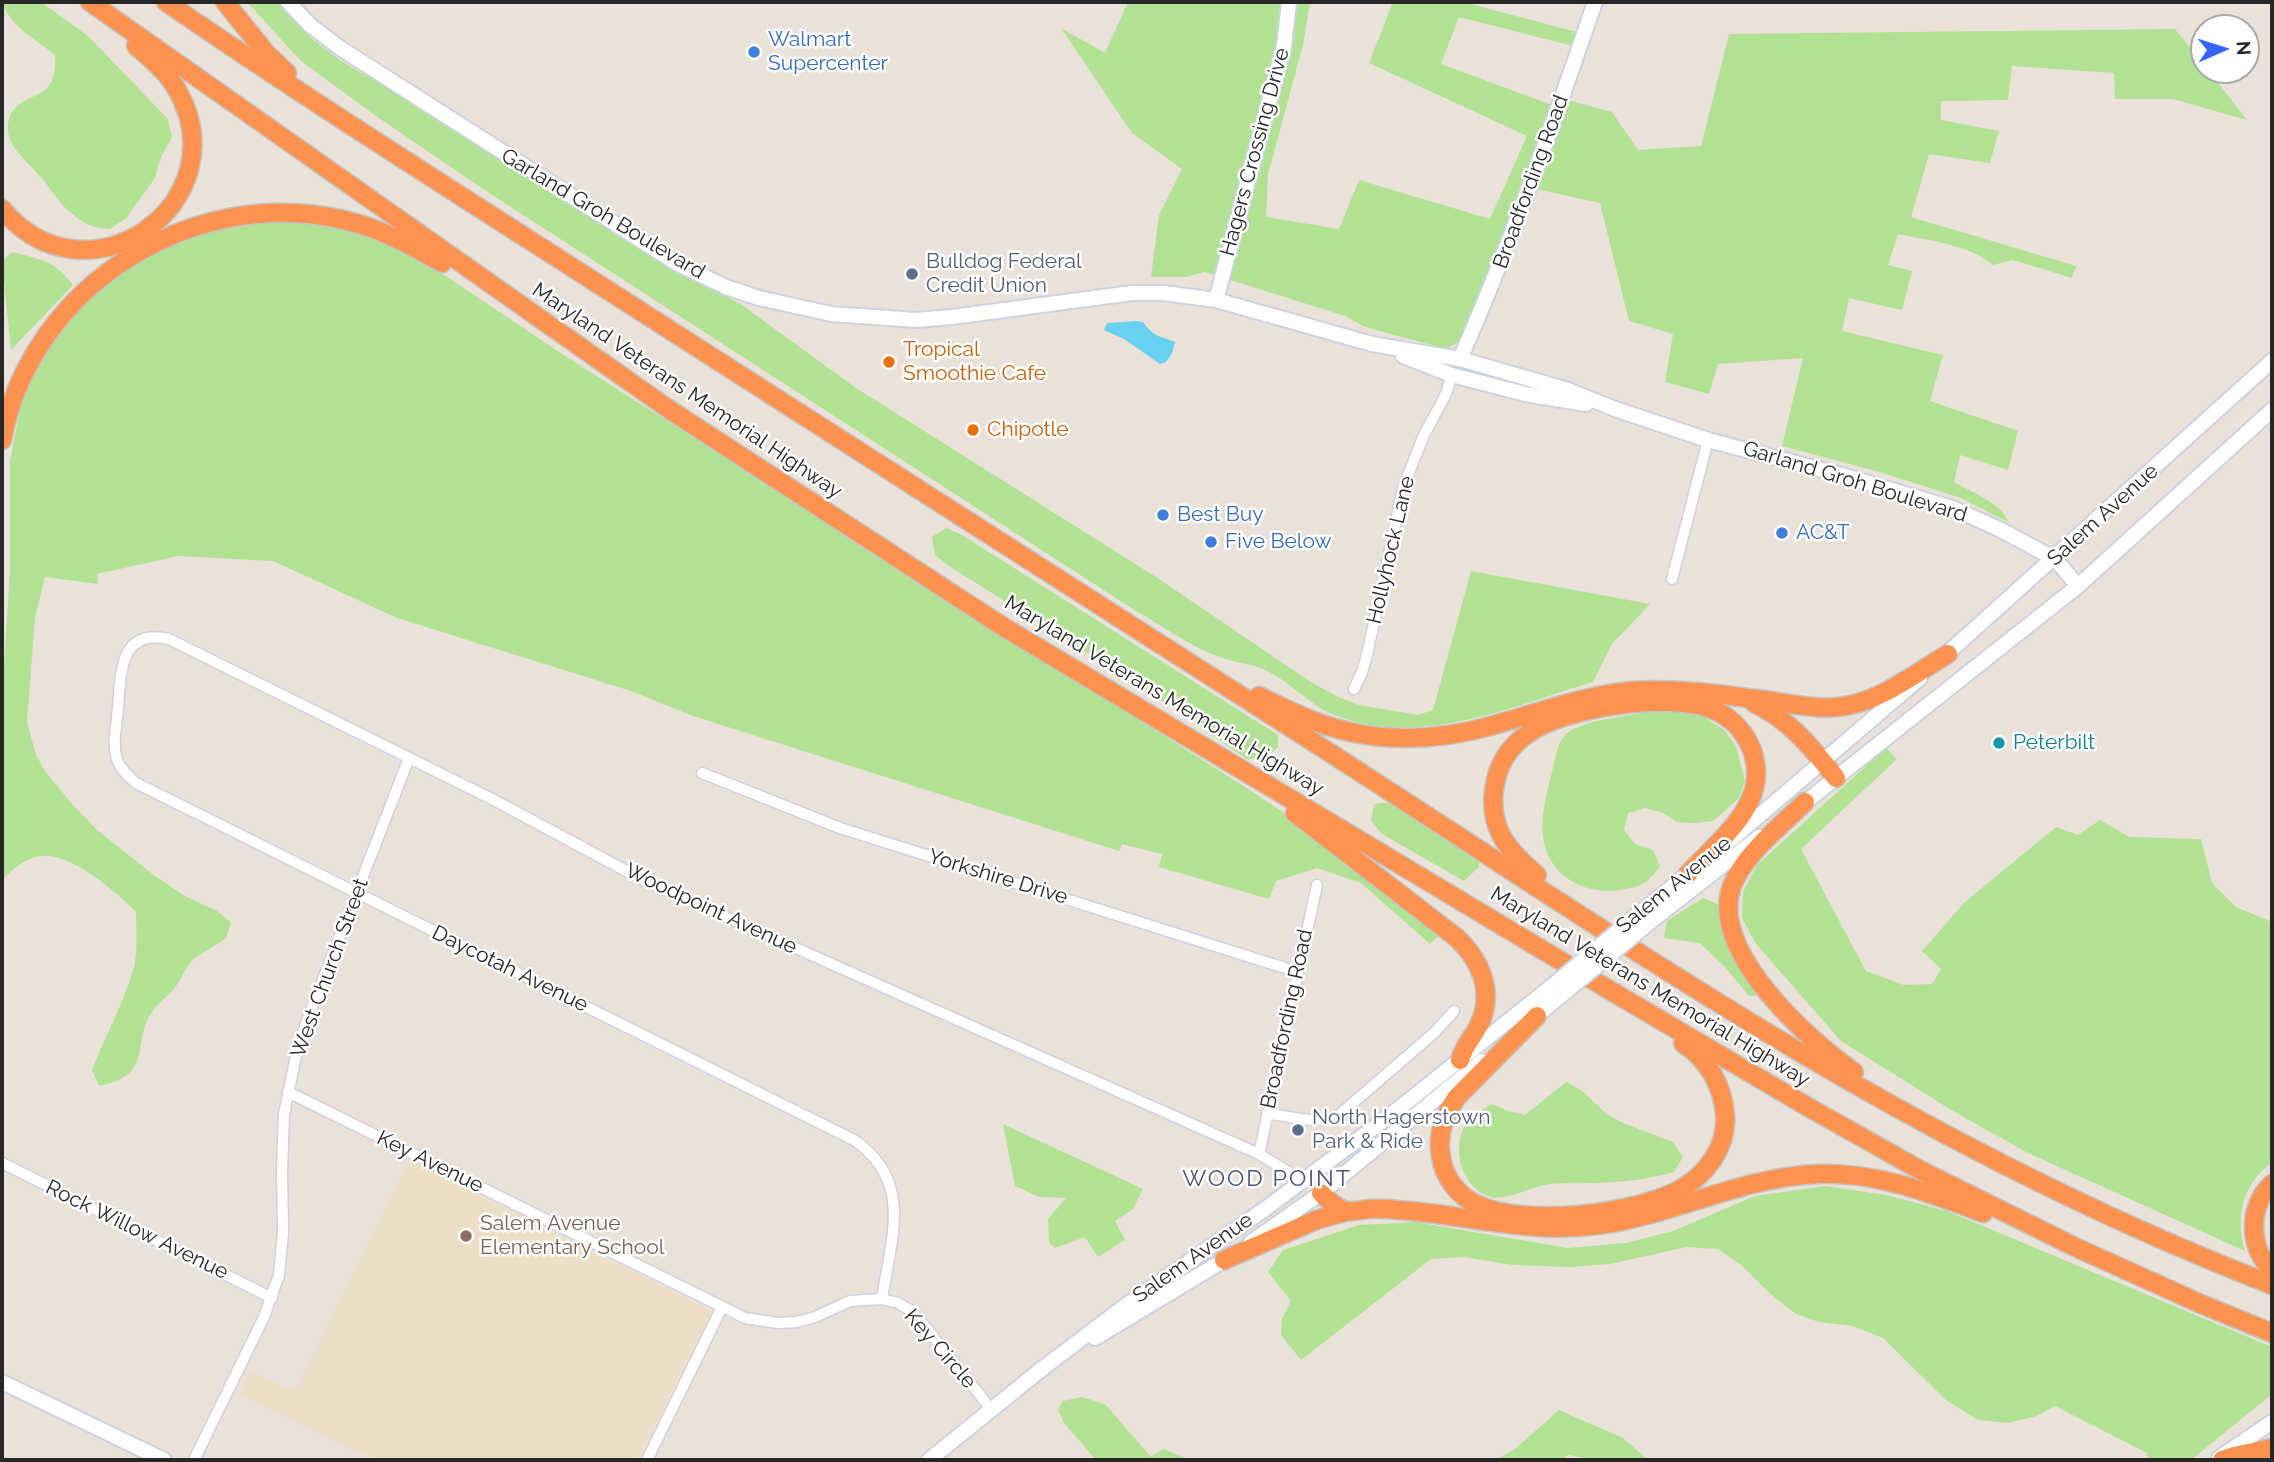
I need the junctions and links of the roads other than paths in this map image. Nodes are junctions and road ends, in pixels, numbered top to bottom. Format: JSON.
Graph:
{"nodes":[{"id":1,"x":82,"y":2,"type":"edge"},
{"id":2,"x":90,"y":2,"type":"edge"},
{"id":3,"x":166,"y":2,"type":"edge"},
{"id":4,"x":225,"y":2,"type":"edge"},
{"id":5,"x":288,"y":2,"type":"edge"},
{"id":6,"x":1289,"y":2,"type":"edge"},
{"id":7,"x":1595,"y":2,"type":"edge"},
{"id":8,"x":378,"y":143,"type":"junction"},
{"id":9,"x":2,"y":209,"type":"edge"},
{"id":10,"x":1216,"y":300,"type":"junction"},
{"id":11,"x":541,"y":321,"type":"junction"},
{"id":12,"x":1372,"y":344,"type":"junction"},
{"id":13,"x":1406,"y":357,"type":"junction"},
{"id":14,"x":1460,"y":359,"type":"junction"},
{"id":15,"x":2272,"y":361,"type":"edge"},
{"id":16,"x":1452,"y":375,"type":"junction"},
{"id":17,"x":1525,"y":394,"type":"junction"},
{"id":18,"x":1615,"y":409,"type":"junction"},
{"id":19,"x":2272,"y":410,"type":"edge"},
{"id":20,"x":2,"y":440,"type":"edge"},
{"id":21,"x":1708,"y":440,"type":"junction"},
{"id":22,"x":2055,"y":559,"type":"junction"},
{"id":23,"x":1672,"y":579,"type":"dead end"},
{"id":24,"x":2078,"y":586,"type":"junction"},
{"id":25,"x":1133,"y":627,"type":"junction"},
{"id":26,"x":128,"y":650,"type":"joint"},
{"id":27,"x":1948,"y":654,"type":"junction"},
{"id":28,"x":1354,"y":689,"type":"dead end"},
{"id":29,"x":1741,"y":697,"type":"junction"},
{"id":30,"x":1210,"y":751,"type":"junction"},
{"id":31,"x":409,"y":758,"type":"junction"},
{"id":32,"x":1823,"y":762,"type":"junction"},
{"id":33,"x":702,"y":773,"type":"dead end"},
{"id":34,"x":1836,"y":778,"type":"junction"},
{"id":35,"x":1805,"y":802,"type":"junction"},
{"id":36,"x":1687,"y":876,"type":"junction"},
{"id":37,"x":1317,"y":886,"type":"dead end"},
{"id":38,"x":357,"y":893,"type":"junction"},
{"id":39,"x":1644,"y":918,"type":"junction"},
{"id":40,"x":1604,"y":930,"type":"junction"},
{"id":41,"x":1298,"y":972,"type":"junction"},
{"id":42,"x":1601,"y":985,"type":"junction"},
{"id":43,"x":1558,"y":989,"type":"junction"},
{"id":44,"x":1454,"y":1011,"type":"dead end"},
{"id":45,"x":1537,"y":1016,"type":"junction"},
{"id":46,"x":1460,"y":1060,"type":"junction"},
{"id":47,"x":288,"y":1092,"type":"junction"},
{"id":48,"x":1267,"y":1113,"type":"junction"},
{"id":49,"x":1944,"y":1134,"type":"junction"},
{"id":50,"x":1259,"y":1154,"type":"junction"},
{"id":51,"x":2,"y":1163,"type":"edge"},
{"id":52,"x":1303,"y":1181,"type":"junction"},
{"id":53,"x":2272,"y":1184,"type":"edge"},
{"id":54,"x":1321,"y":1193,"type":"junction"},
{"id":55,"x":1348,"y":1211,"type":"junction"},
{"id":56,"x":2075,"y":1247,"type":"junction"},
{"id":57,"x":1224,"y":1260,"type":"junction"},
{"id":58,"x":2272,"y":1270,"type":"edge"},
{"id":59,"x":2272,"y":1285,"type":"edge"},
{"id":60,"x":272,"y":1298,"type":"junction"},
{"id":61,"x":882,"y":1299,"type":"junction"},
{"id":62,"x":722,"y":1307,"type":"junction"},
{"id":63,"x":2272,"y":1332,"type":"edge"},
{"id":64,"x":1043,"y":1368,"type":"junction"},
{"id":65,"x":2,"y":1382,"type":"edge"},
{"id":66,"x":992,"y":1409,"type":"junction"},
{"id":67,"x":2272,"y":1422,"type":"edge"},
{"id":68,"x":2272,"y":1448,"type":"edge"},
{"id":69,"x":164,"y":1460,"type":"edge"},
{"id":70,"x":194,"y":1460,"type":"edge"},
{"id":71,"x":647,"y":1460,"type":"edge"},
{"id":72,"x":929,"y":1460,"type":"edge"},
{"id":73,"x":2215,"y":1460,"type":"edge"},
{"id":74,"x":2222,"y":1460,"type":"edge"}],
"edges":[{"from":1,"to":9,"type":"highway"},
{"from":2,"to":11,"type":"highway","name":"Maryland Veterans Memorial Highway"},
{"from":3,"to":8,"type":"highway","name":"Maryland Veterans Memorial Highway"},
{"from":4,"to":8,"type":"highway"},
{"from":5,"to":10,"type":"main road","name":"Garland Groh Boulevard"},
{"from":6,"to":10,"type":"main road","name":"Hagers Crossing Drive"},
{"from":7,"to":14,"type":"main road","name":"Broadfording Road"},
{"from":8,"to":25,"type":"highway","name":"Maryland Veterans Memorial Highway"},
{"from":10,"to":12,"type":"main road","name":"Garland Groh Boulevard"},
{"from":11,"to":20,"type":"highway"},
{"from":11,"to":30,"type":"highway","name":"Maryland Veterans Memorial Highway"},
{"from":12,"to":13,"type":"main road","name":"Garland Groh Boulevard"},
{"from":12,"to":14,"type":"main road","name":"Garland Groh Boulevard"},
{"from":13,"to":14,"type":"main road"},
{"from":13,"to":16,"type":"main road","name":"Garland Groh Boulevard"},
{"from":14,"to":17,"type":"main road"},
{"from":14,"to":18,"type":"main road","name":"Garland Groh Boulevard"},
{"from":15,"to":22,"type":"main road","name":"Salem Avenue"},
{"from":16,"to":17,"type":"main road","name":"Garland Groh Boulevard"},
{"from":16,"to":28,"type":"street","name":"Hollyhock Lane"},
{"from":17,"to":18,"type":"main road","name":"Garland Groh Boulevard"},
{"from":18,"to":21,"type":"main road","name":"Garland Groh Boulevard"},
{"from":19,"to":24,"type":"main road","name":"Salem Avenue"},
{"from":21,"to":22,"type":"main road","name":"Garland Groh Boulevard"},
{"from":21,"to":23,"type":"street"},
{"from":22,"to":24,"type":"main road","name":"Garland Groh Boulevard"},
{"from":22,"to":27,"type":"main road","name":"Salem Avenue"},
{"from":24,"to":34,"type":"main road","name":"Salem Avenue"},
{"from":25,"to":29,"type":"highway"},
{"from":25,"to":40,"type":"highway","name":"Maryland Veterans Memorial Highway"},
{"from":26,"to":31,"type":"street","name":"Woodpoint Avenue"},
{"from":26,"to":38,"type":"street","name":"Daycotah Avenue"},
{"from":27,"to":29,"type":"highway"},
{"from":27,"to":32,"type":"main road","name":"Salem Avenue"},
{"from":29,"to":32,"type":"highway"},
{"from":30,"to":42,"type":"highway","name":"Maryland Veterans Memorial Highway"},
{"from":30,"to":46,"type":"highway"},
{"from":31,"to":38,"type":"street","name":"West Church Street"},
{"from":31,"to":50,"type":"street","name":"Woodpoint Avenue"},
{"from":32,"to":34,"type":"highway"},
{"from":32,"to":36,"type":"main road","name":"Salem Avenue"},
{"from":33,"to":41,"type":"street","name":"Yorkshire Drive"},
{"from":34,"to":35,"type":"main road","name":"Salem Avenue"},
{"from":35,"to":39,"type":"main road","name":"Salem Avenue"},
{"from":35,"to":49,"type":"highway"},
{"from":36,"to":39,"type":"main road","name":"Salem Avenue"},
{"from":36,"to":40,"type":"highway"},
{"from":37,"to":41,"type":"street","name":"Broadfording Road"},
{"from":38,"to":47,"type":"street","name":"West Church Street"},
{"from":38,"to":61,"type":"street","name":"Daycotah Avenue"},
{"from":39,"to":43,"type":"main road","name":"Salem Avenue","bridge":true},
{"from":40,"to":49,"type":"highway","name":"Maryland Veterans Memorial Highway"},
{"from":41,"to":48,"type":"street","name":"Broadfording Road"},
{"from":42,"to":45,"type":"highway"},
{"from":42,"to":56,"type":"highway","name":"Maryland Veterans Memorial Highway"},
{"from":43,"to":45,"type":"main road","name":"Salem Avenue"},
{"from":43,"to":46,"type":"main road","name":"Salem Avenue"},
{"from":44,"to":48,"type":"street"},
{"from":45,"to":54,"type":"main road","name":"Salem Avenue"},
{"from":46,"to":52,"type":"main road","name":"Salem Avenue"},
{"from":47,"to":60,"type":"street","name":"West Church Street"},
{"from":47,"to":62,"type":"street","name":"Key Avenue"},
{"from":48,"to":50,"type":"street","name":"Broadfording Road"},
{"from":49,"to":59,"type":"highway","name":"Maryland Veterans Memorial Highway"},
{"from":50,"to":52,"type":"street","name":"Woodpoint Avenue"},
{"from":51,"to":60,"type":"street","name":"Rock Willow Avenue"},
{"from":52,"to":54,"type":"main road"},
{"from":52,"to":64,"type":"main road","name":"Salem Avenue"},
{"from":53,"to":58,"type":"highway"},
{"from":54,"to":55,"type":"highway"},
{"from":54,"to":57,"type":"main road","name":"Salem Avenue"},
{"from":55,"to":56,"type":"highway"},
{"from":55,"to":57,"type":"highway"},
{"from":56,"to":63,"type":"highway","name":"Maryland Veterans Memorial Highway"},
{"from":57,"to":64,"type":"main road","name":"Salem Avenue"},
{"from":60,"to":70,"type":"street","name":"West Church Street"},
{"from":61,"to":62,"type":"street","name":"Key Circle"},
{"from":61,"to":66,"type":"street","name":"Key Circle"},
{"from":62,"to":71,"type":"street"},
{"from":64,"to":66,"type":"main road","name":"Salem Avenue"},
{"from":65,"to":69,"type":"main road"},
{"from":66,"to":72,"type":"main road","name":"Salem Avenue"},
{"from":67,"to":73,"type":"main road"},
{"from":68,"to":74,"type":"highway"}]}
